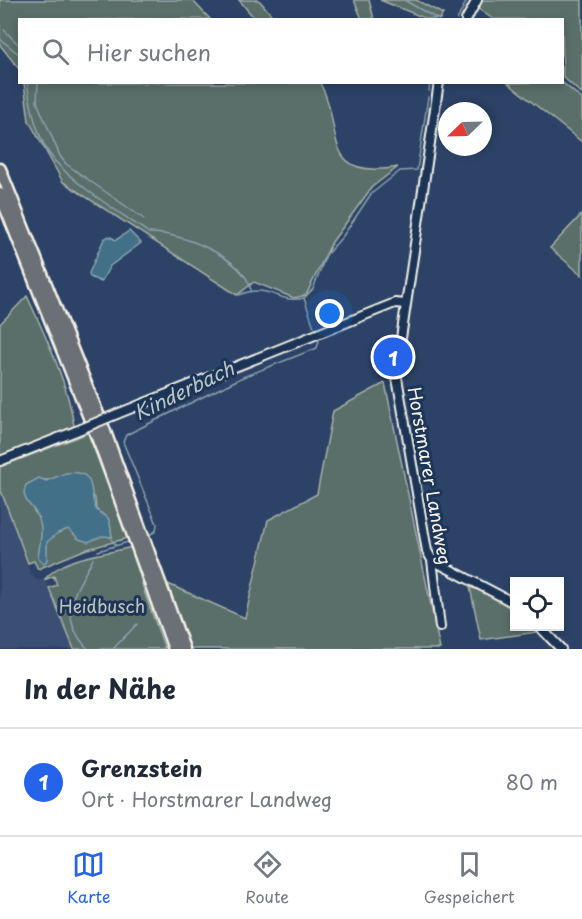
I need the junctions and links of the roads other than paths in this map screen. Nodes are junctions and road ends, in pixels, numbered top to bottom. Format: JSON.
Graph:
{"nodes":[{"id":1,"x":477,"y":0,"type":"edge"},
{"id":2,"x":467,"y":18,"type":"edge"},
{"id":3,"x":439,"y":84,"type":"edge"},
{"id":4,"x":0,"y":169,"type":"edge"},
{"id":5,"x":0,"y":194,"type":"edge"},
{"id":6,"x":405,"y":303,"type":"junction"},
{"id":7,"x":0,"y":461,"type":"edge"},
{"id":8,"x":432,"y":560,"type":"junction"},
{"id":9,"x":510,"y":601,"type":"edge"},
{"id":10,"x":440,"y":627,"type":"dead end"},
{"id":11,"x":543,"y":631,"type":"edge"},
{"id":12,"x":174,"y":649,"type":"edge"},
{"id":13,"x":184,"y":649,"type":"edge"},
{"id":14,"x":561,"y":649,"type":"edge"}],
"edges":[{"from":1,"to":2,"type":"street"},
{"from":3,"to":6,"type":"street","name":"Horstmarer Landweg"},
{"from":4,"to":13,"type":"highway"},
{"from":5,"to":12,"type":"highway"},
{"from":6,"to":7,"type":"street","bridge":true},
{"from":6,"to":8,"type":"street","name":"Horstmarer Landweg"},
{"from":8,"to":9,"type":"street"},
{"from":8,"to":10,"type":"street","name":"Horstmarer Landweg"},
{"from":11,"to":14,"type":"street"}]}
